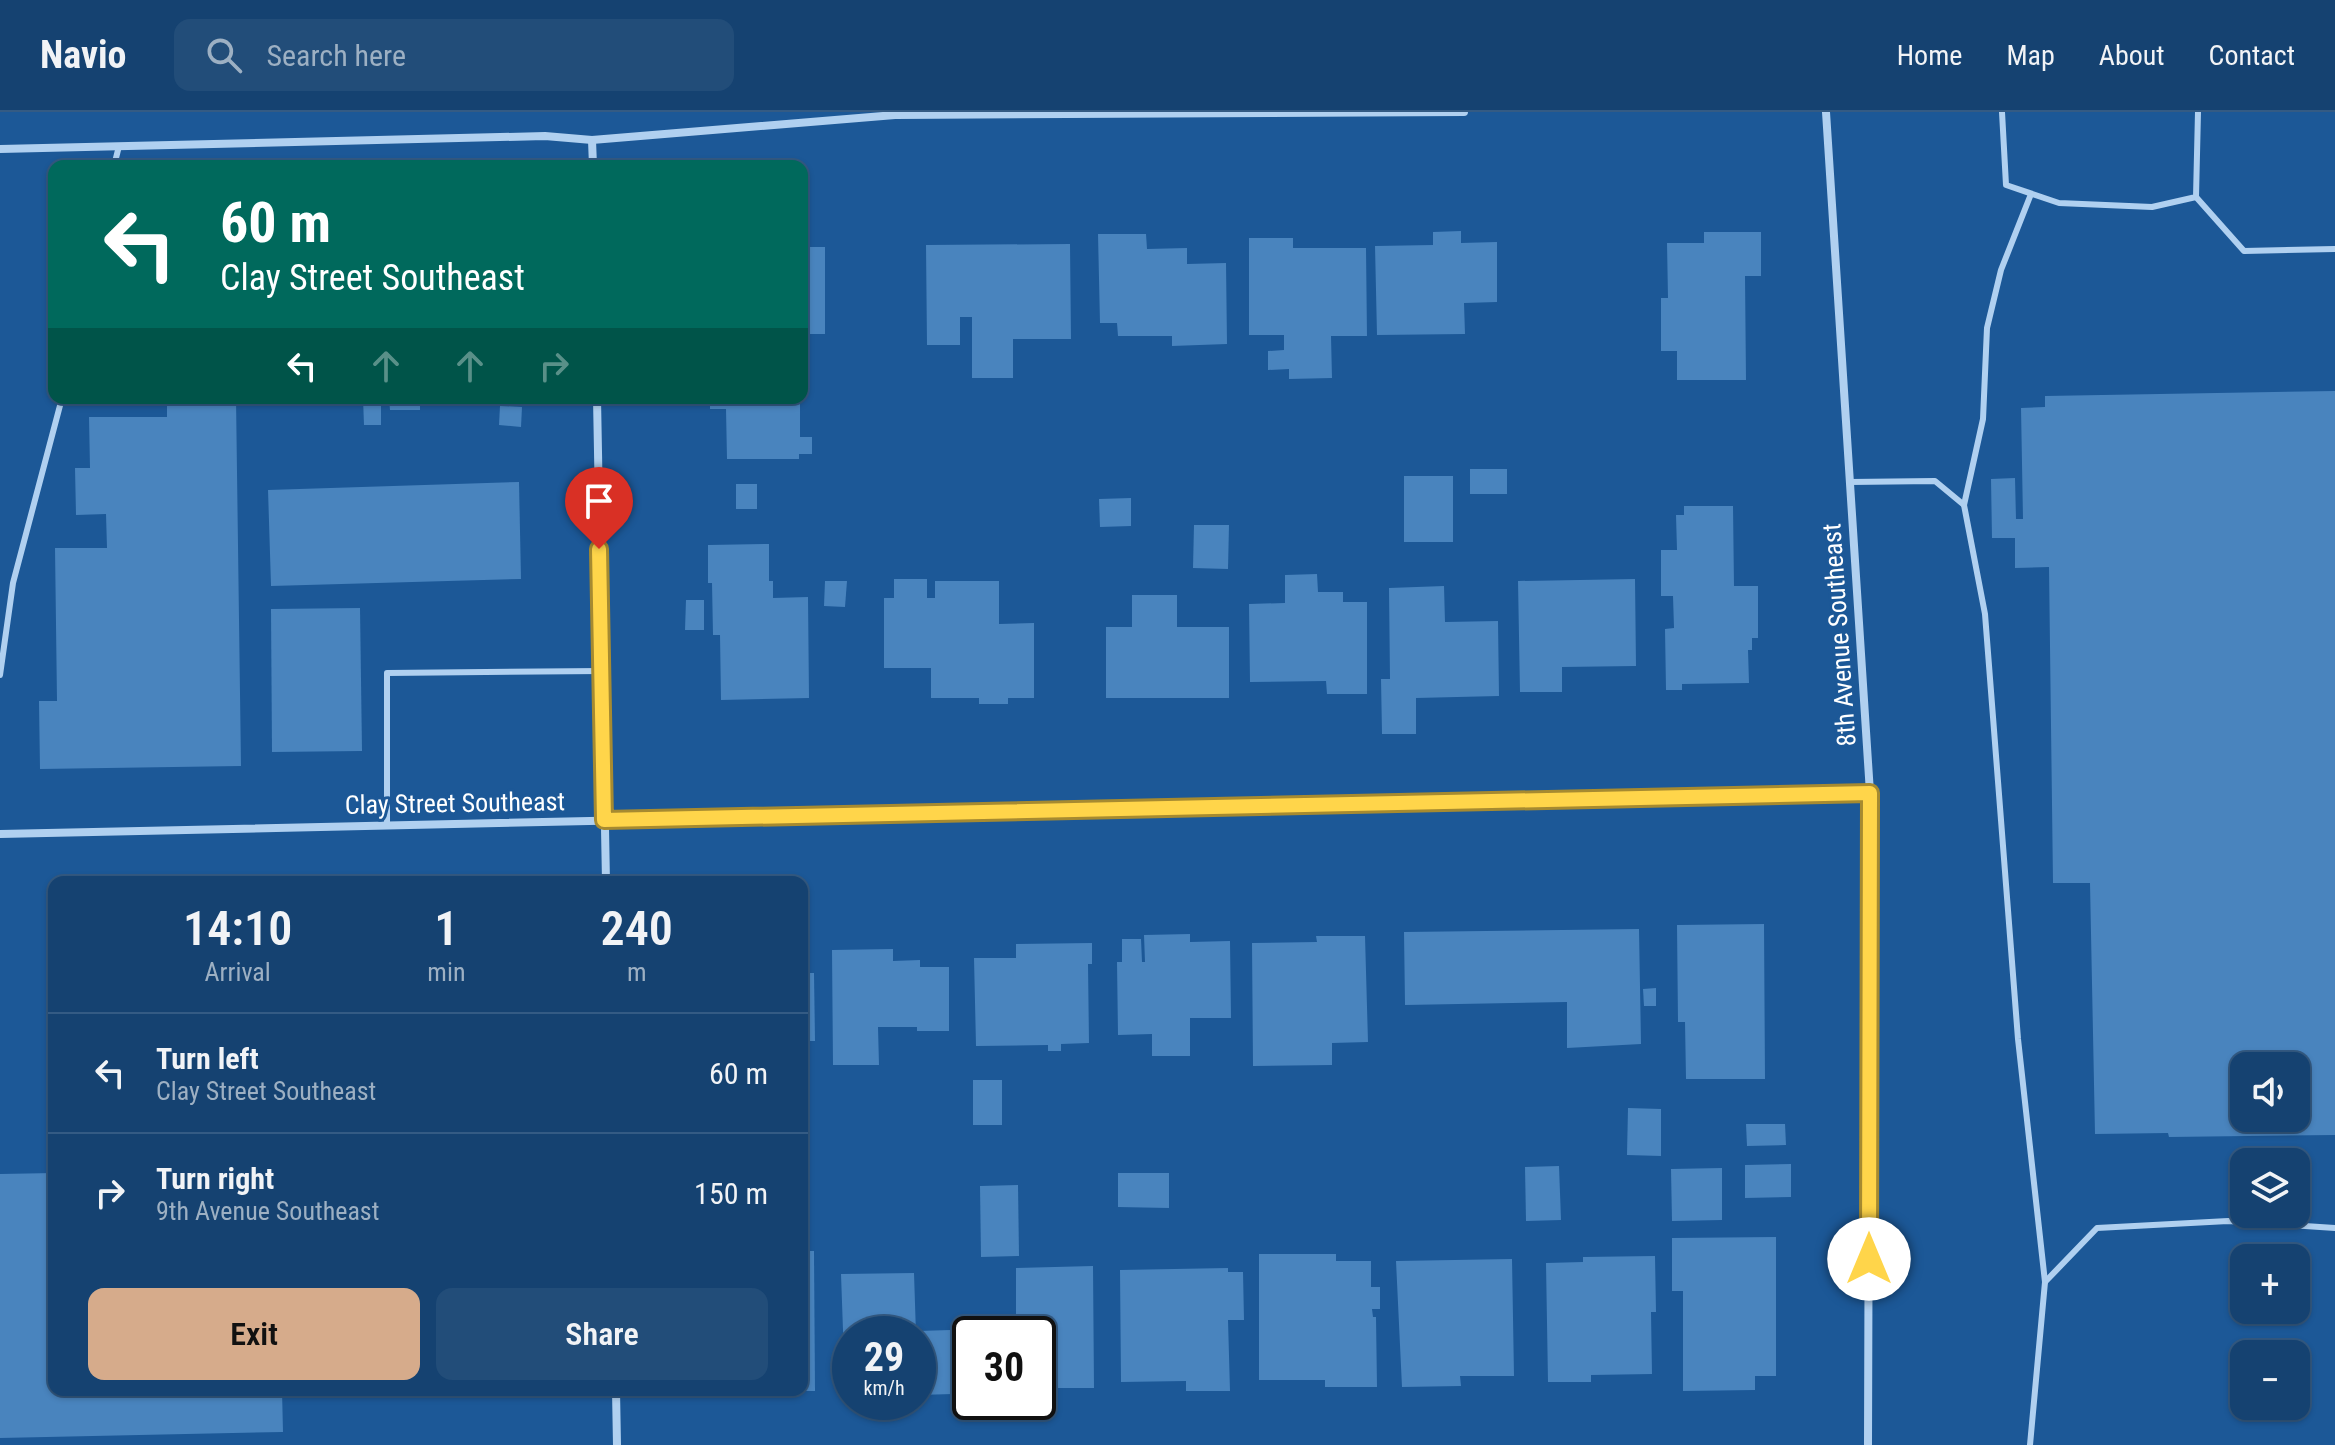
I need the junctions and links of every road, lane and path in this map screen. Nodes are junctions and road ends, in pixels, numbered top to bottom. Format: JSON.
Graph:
{"nodes":[{"id":1,"x":1464,"y":112,"type":"edge"},
{"id":2,"x":1826,"y":112,"type":"edge"},
{"id":3,"x":2002,"y":112,"type":"edge"},
{"id":4,"x":2198,"y":112,"type":"edge"},
{"id":5,"x":894,"y":114,"type":"edge"},
{"id":6,"x":592,"y":140,"type":"junction"},
{"id":7,"x":119,"y":146,"type":"junction"},
{"id":8,"x":0,"y":149,"type":"edge"},
{"id":9,"x":116,"y":160,"type":"edge"},
{"id":10,"x":593,"y":160,"type":"edge"},
{"id":11,"x":2031,"y":194,"type":"junction"},
{"id":12,"x":2196,"y":197,"type":"junction"},
{"id":13,"x":2335,"y":249,"type":"edge"},
{"id":14,"x":60,"y":404,"type":"edge"},
{"id":15,"x":597,"y":404,"type":"edge"},
{"id":16,"x":1850,"y":482,"type":"junction"},
{"id":17,"x":1964,"y":505,"type":"junction"},
{"id":18,"x":602,"y":671,"type":"junction"},
{"id":19,"x":0,"y":675,"type":"edge"},
{"id":20,"x":1870,"y":793,"type":"junction"},
{"id":21,"x":604,"y":820,"type":"junction"},
{"id":22,"x":387,"y":825,"type":"junction"},
{"id":23,"x":0,"y":834,"type":"edge"},
{"id":24,"x":606,"y":876,"type":"edge"},
{"id":25,"x":2335,"y":1228,"type":"edge"},
{"id":26,"x":2045,"y":1282,"type":"junction"},
{"id":27,"x":616,"y":1396,"type":"edge"},
{"id":28,"x":617,"y":1445,"type":"edge"},
{"id":29,"x":1868,"y":1445,"type":"edge"},
{"id":30,"x":2030,"y":1445,"type":"edge"}],
"edges":[{"from":1,"to":5,"type":"street"},
{"from":2,"to":16,"type":"street","name":"8th Avenue Southeast"},
{"from":3,"to":11,"type":"lane"},
{"from":4,"to":12,"type":"lane"},
{"from":5,"to":6,"type":"street"},
{"from":6,"to":7,"type":"street"},
{"from":6,"to":10,"type":"street"},
{"from":7,"to":8,"type":"street"},
{"from":7,"to":9,"type":"lane"},
{"from":11,"to":12,"type":"lane"},
{"from":11,"to":17,"type":"lane"},
{"from":12,"to":13,"type":"lane"},
{"from":14,"to":19,"type":"lane"},
{"from":15,"to":18,"type":"street"},
{"from":16,"to":17,"type":"lane"},
{"from":16,"to":20,"type":"street","name":"8th Avenue Southeast"},
{"from":17,"to":26,"type":"lane"},
{"from":18,"to":21,"type":"street"},
{"from":18,"to":22,"type":"lane"},
{"from":20,"to":21,"type":"street","name":"Clay Street Southeast"},
{"from":20,"to":29,"type":"street","name":"8th Avenue Southeast"},
{"from":21,"to":22,"type":"street","name":"Clay Street Southeast"},
{"from":21,"to":24,"type":"street"},
{"from":22,"to":23,"type":"street","name":"Clay Street Southeast"},
{"from":25,"to":26,"type":"lane"},
{"from":26,"to":30,"type":"lane"},
{"from":27,"to":28,"type":"street"}]}
